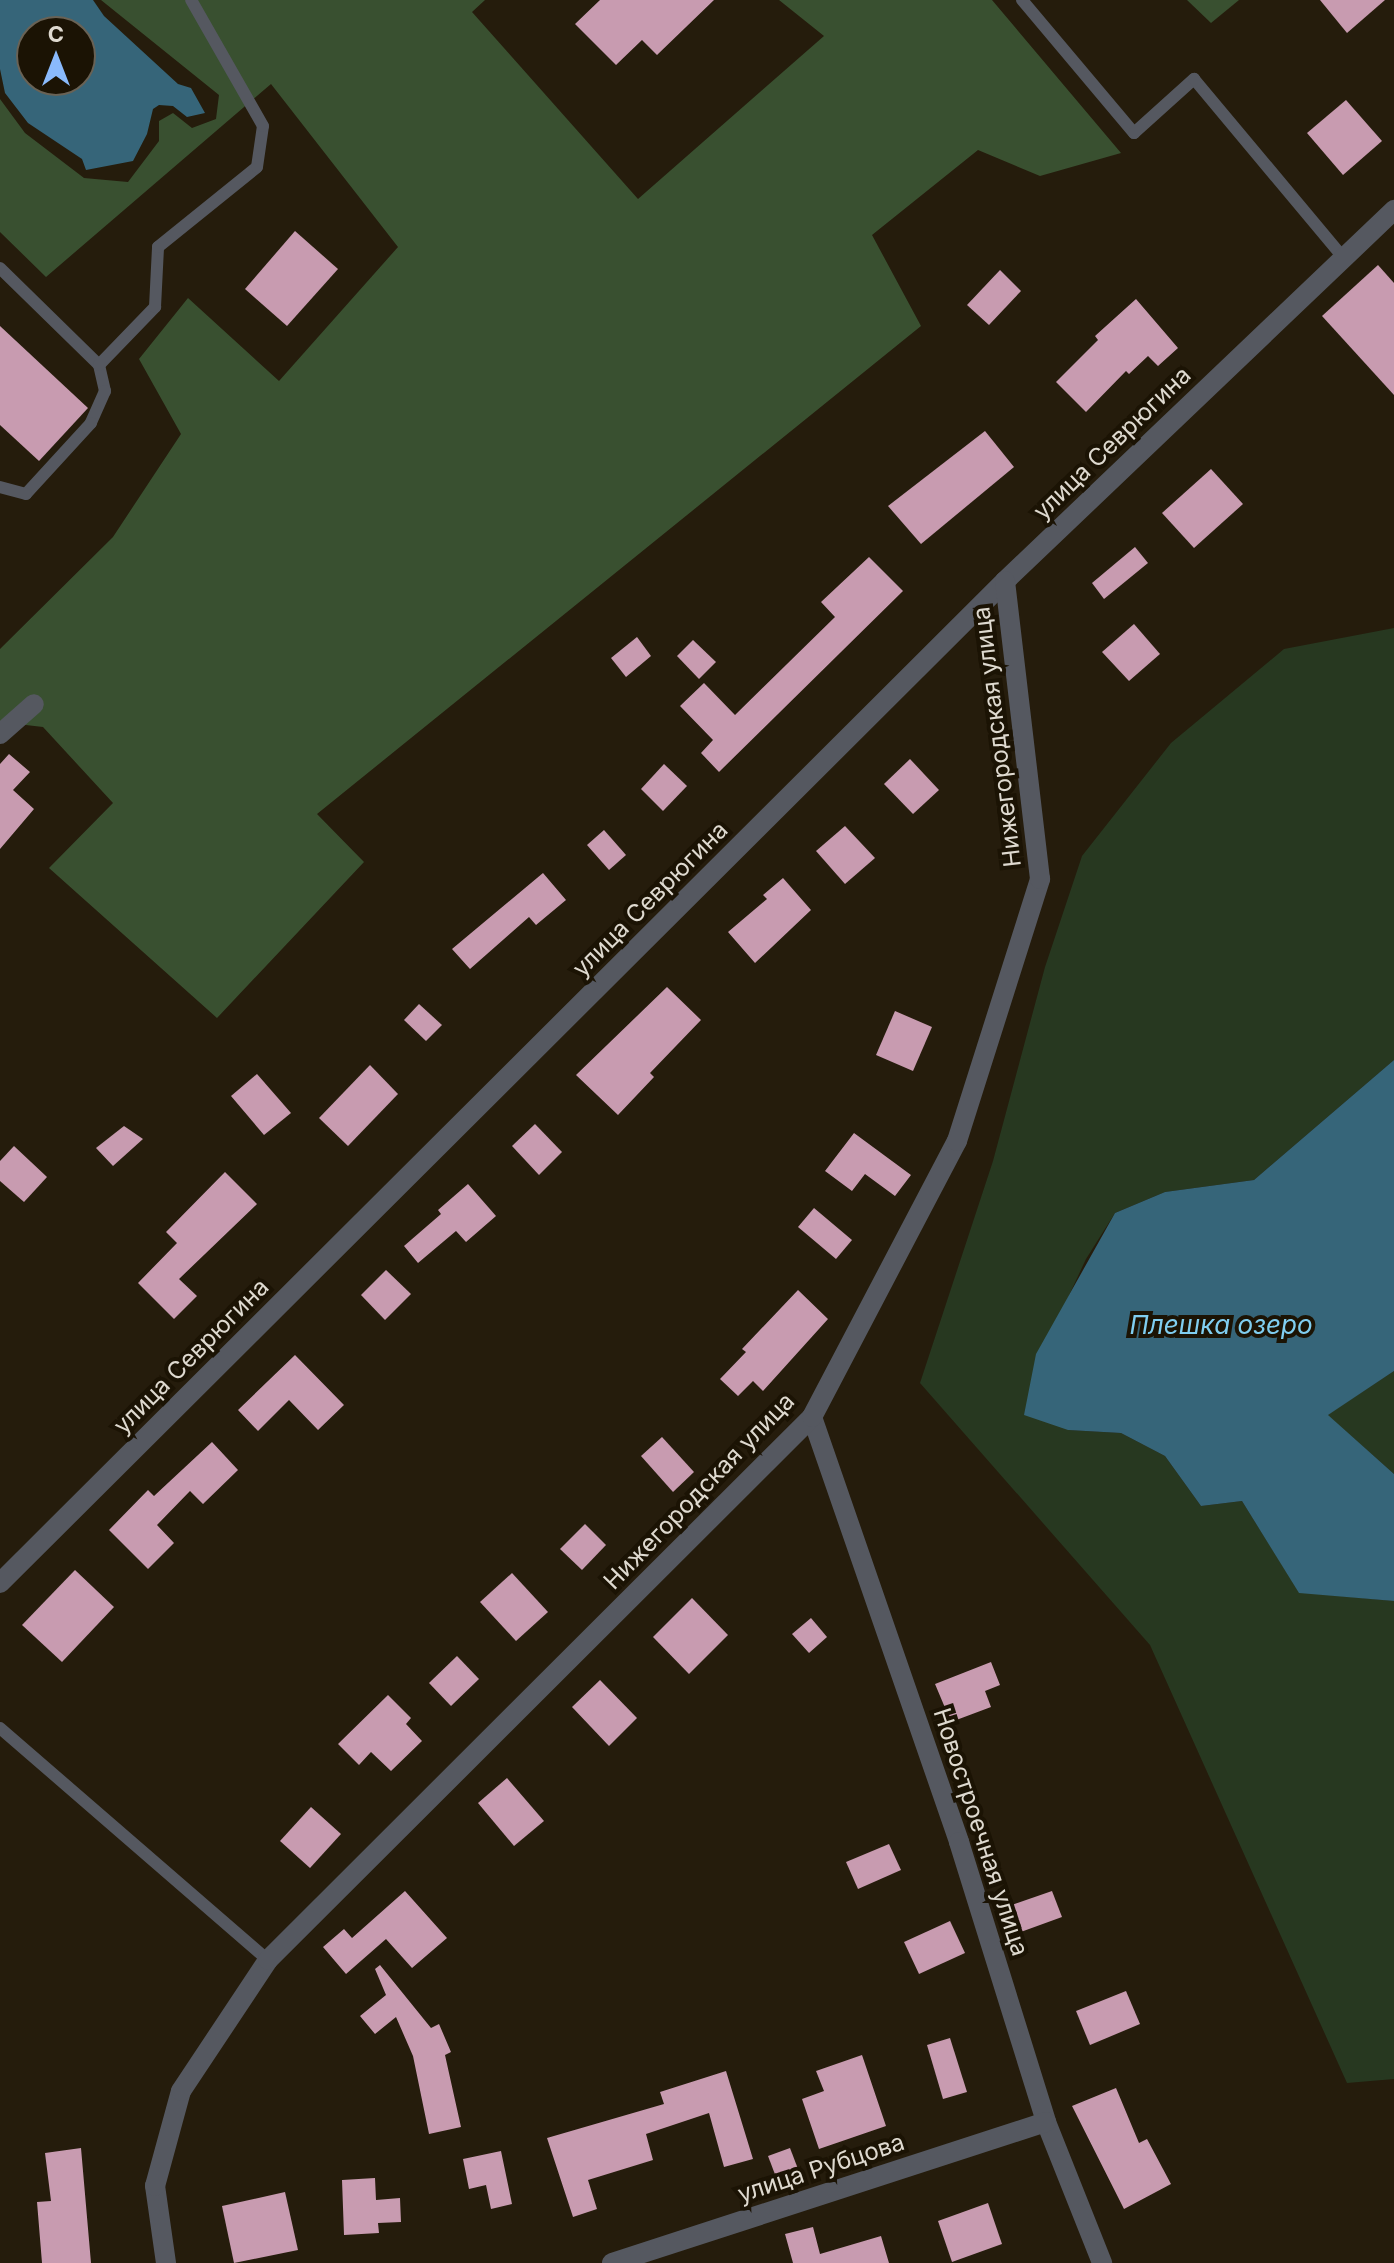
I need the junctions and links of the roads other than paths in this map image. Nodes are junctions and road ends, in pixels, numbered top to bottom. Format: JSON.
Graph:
{"nodes":[{"id":1,"x":191,"y":0,"type":"edge"},
{"id":2,"x":1022,"y":0,"type":"edge"},
{"id":3,"x":1394,"y":210,"type":"edge"},
{"id":4,"x":1343,"y":257,"type":"junction"},
{"id":5,"x":0,"y":268,"type":"edge"},
{"id":6,"x":99,"y":365,"type":"junction"},
{"id":7,"x":0,"y":487,"type":"edge"},
{"id":8,"x":1005,"y":581,"type":"junction"},
{"id":9,"x":34,"y":704,"type":"dead end"},
{"id":10,"x":0,"y":734,"type":"edge"},
{"id":11,"x":812,"y":1417,"type":"junction"},
{"id":12,"x":0,"y":1583,"type":"edge"},
{"id":13,"x":0,"y":1728,"type":"edge"},
{"id":14,"x":268,"y":1960,"type":"junction"},
{"id":15,"x":1046,"y":2122,"type":"junction"},
{"id":16,"x":166,"y":2263,"type":"edge"},
{"id":17,"x":612,"y":2263,"type":"edge"},
{"id":18,"x":1102,"y":2263,"type":"edge"}],
"edges":[{"from":1,"to":6,"type":"lane"},
{"from":2,"to":4,"type":"lane"},
{"from":3,"to":4,"type":"street","name":"улица Севрюгина"},
{"from":4,"to":8,"type":"street","name":"улица Севрюгина"},
{"from":5,"to":6,"type":"lane"},
{"from":6,"to":7,"type":"lane"},
{"from":8,"to":11,"type":"street","name":"Нижегородская улица"},
{"from":8,"to":12,"type":"street","name":"улица Севрюгина"},
{"from":9,"to":10,"type":"street"},
{"from":11,"to":14,"type":"street","name":"Нижегородская улица"},
{"from":11,"to":15,"type":"street","name":"Новостроечная улица"},
{"from":13,"to":14,"type":"lane"},
{"from":14,"to":16,"type":"street","name":"Нижегородская улица"},
{"from":15,"to":17,"type":"street","name":"улица Рубцова"},
{"from":15,"to":18,"type":"street","name":"Новостроечная улица"}]}
